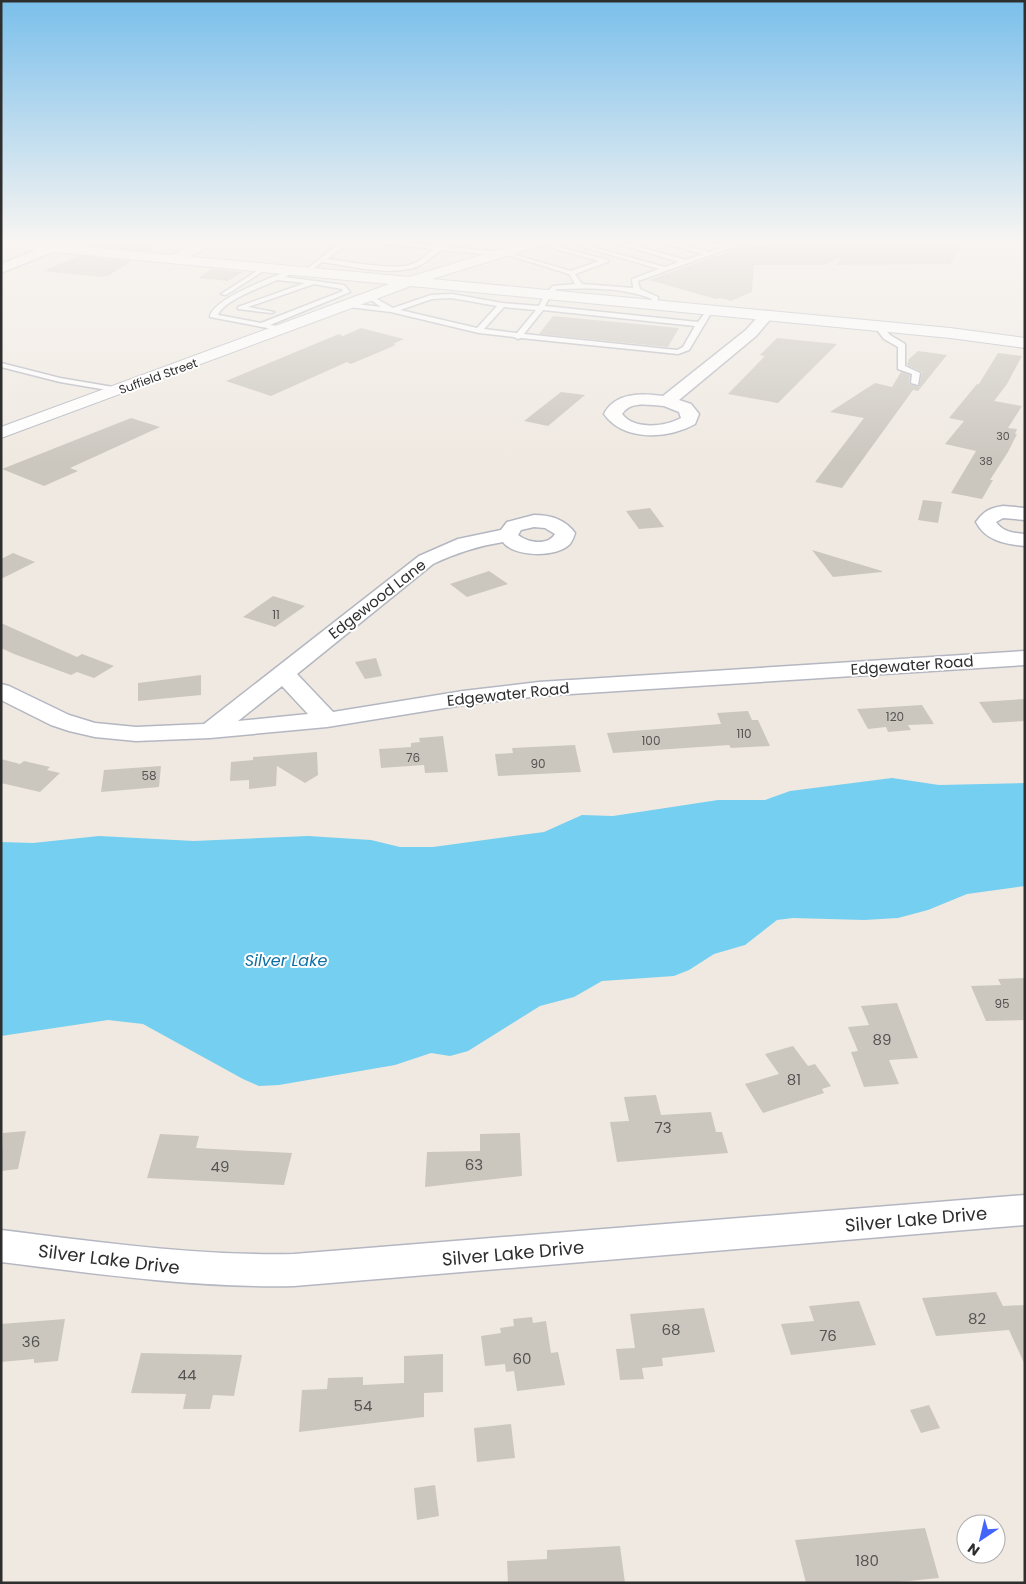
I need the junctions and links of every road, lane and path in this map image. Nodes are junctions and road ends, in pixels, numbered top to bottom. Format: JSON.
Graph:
{"nodes":[{"id":1,"x":214,"y":315,"type":"edge"},
{"id":2,"x":222,"y":315,"type":"edge"},
{"id":3,"x":300,"y":315,"type":"edge"},
{"id":4,"x":315,"y":315,"type":"edge"},
{"id":5,"x":412,"y":315,"type":"edge"},
{"id":6,"x":493,"y":315,"type":"edge"},
{"id":7,"x":534,"y":315,"type":"edge"},
{"id":8,"x":636,"y":315,"type":"edge"},
{"id":9,"x":706,"y":315,"type":"edge"},
{"id":10,"x":767,"y":315,"type":"joint"},
{"id":11,"x":700,"y":324,"type":"junction"},
{"id":12,"x":260,"y":325,"type":"junction"},
{"id":13,"x":277,"y":326,"type":"junction"},
{"id":14,"x":878,"y":326,"type":"junction"},
{"id":15,"x":479,"y":331,"type":"junction"},
{"id":16,"x":518,"y":337,"type":"junction"},
{"id":17,"x":1025,"y":342,"type":"edge"},
{"id":18,"x":1,"y":364,"type":"edge"},
{"id":19,"x":915,"y":383,"type":"dead end"},
{"id":20,"x":118,"y":390,"type":"junction"},
{"id":21,"x":668,"y":401,"type":"dead end"},
{"id":22,"x":1,"y":433,"type":"edge"},
{"id":23,"x":1024,"y":511,"type":"edge"},
{"id":24,"x":508,"y":535,"type":"dead end"},
{"id":25,"x":1025,"y":540,"type":"edge"},
{"id":26,"x":1025,"y":658,"type":"edge"},
{"id":27,"x":283,"y":673,"type":"junction"},
{"id":28,"x":1,"y":691,"type":"edge"},
{"id":29,"x":327,"y":720,"type":"junction"},
{"id":30,"x":210,"y":731,"type":"junction"},
{"id":31,"x":1025,"y":1210,"type":"edge"},
{"id":32,"x":1,"y":1246,"type":"edge"}],
"edges":[{"from":1,"to":12,"type":"lane"},
{"from":2,"to":13,"type":"lane"},
{"from":3,"to":13,"type":"lane"},
{"from":4,"to":13,"type":"street","name":"Suffield Street"},
{"from":5,"to":15,"type":"lane"},
{"from":6,"to":15,"type":"lane"},
{"from":7,"to":16,"type":"lane"},
{"from":8,"to":11,"type":"lane"},
{"from":9,"to":11,"type":"lane"},
{"from":10,"to":14,"type":"street"},
{"from":10,"to":21,"type":"street"},
{"from":11,"to":16,"type":"lane"},
{"from":12,"to":13,"type":"lane"},
{"from":12,"to":13,"type":"lane"},
{"from":13,"to":20,"type":"street","name":"Suffield Street"},
{"from":14,"to":17,"type":"street"},
{"from":14,"to":19,"type":"lane"},
{"from":15,"to":16,"type":"lane"},
{"from":18,"to":20,"type":"lane"},
{"from":20,"to":22,"type":"street","name":"Suffield Street"},
{"from":23,"to":25,"type":"street"},
{"from":24,"to":27,"type":"street","name":"Edgewood Lane"},
{"from":26,"to":29,"type":"street","name":"Edgewater Road"},
{"from":27,"to":29,"type":"street"},
{"from":27,"to":30,"type":"street","name":"Edgewood Lane"},
{"from":28,"to":30,"type":"street","name":"Edgewater Road"},
{"from":29,"to":30,"type":"street","name":"Edgewater Road"},
{"from":31,"to":32,"type":"street","name":"Silver Lake Drive"}]}
